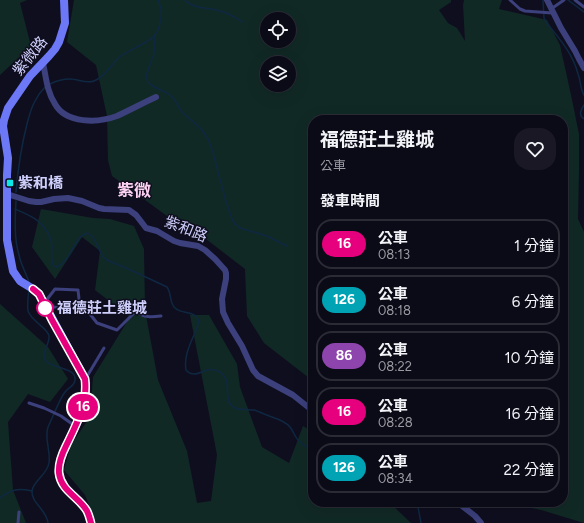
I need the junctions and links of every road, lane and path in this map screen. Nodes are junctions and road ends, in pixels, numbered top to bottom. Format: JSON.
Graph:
{"nodes":[{"id":1,"x":64,"y":0,"type":"edge"},
{"id":2,"x":510,"y":0,"type":"edge"},
{"id":3,"x":547,"y":0,"type":"edge"},
{"id":4,"x":564,"y":0,"type":"edge"},
{"id":5,"x":575,"y":0,"type":"edge"},
{"id":6,"x":584,"y":7,"type":"edge"},
{"id":7,"x":550,"y":11,"type":"junction"},
{"id":8,"x":43,"y":63,"type":"junction"},
{"id":9,"x":584,"y":68,"type":"edge"},
{"id":10,"x":156,"y":97,"type":"dead end"},
{"id":11,"x":2,"y":126,"type":"edge"},
{"id":12,"x":7,"y":194,"type":"junction"},
{"id":13,"x":44,"y":304,"type":"junction"},
{"id":14,"x":80,"y":308,"type":"junction"},
{"id":15,"x":161,"y":316,"type":"dead end"},
{"id":16,"x":104,"y":348,"type":"dead end"},
{"id":17,"x":85,"y":379,"type":"junction"},
{"id":18,"x":29,"y":403,"type":"dead end"},
{"id":19,"x":308,"y":406,"type":"edge"},
{"id":20,"x":75,"y":426,"type":"junction"},
{"id":21,"x":464,"y":507,"type":"edge"},
{"id":22,"x":19,"y":512,"type":"dead end"},
{"id":23,"x":18,"y":523,"type":"edge"},
{"id":24,"x":91,"y":523,"type":"edge"},
{"id":25,"x":96,"y":523,"type":"edge"},
{"id":26,"x":481,"y":523,"type":"edge"}],
"edges":[{"from":1,"to":8,"type":"street","name":"紫微路"},
{"from":2,"to":7,"type":"lane"},
{"from":3,"to":7,"type":"street"},
{"from":4,"to":7,"type":"lane"},
{"from":5,"to":6,"type":"lane"},
{"from":7,"to":9,"type":"street"},
{"from":8,"to":10,"type":"street"},
{"from":8,"to":11,"type":"street","name":"紫微路"},
{"from":11,"to":12,"type":"street","name":"紫微路"},
{"from":12,"to":13,"type":"street","name":"紫微路"},
{"from":12,"to":19,"type":"street","name":"紫和路"},
{"from":13,"to":14,"type":"lane"},
{"from":13,"to":14,"type":"lane"},
{"from":13,"to":17,"type":"street","name":"紫微路"},
{"from":14,"to":15,"type":"lane"},
{"from":16,"to":17,"type":"lane"},
{"from":17,"to":20,"type":"street","name":"紫微路"},
{"from":18,"to":20,"type":"lane"},
{"from":20,"to":24,"type":"street","name":"紫微路"},
{"from":21,"to":26,"type":"street"},
{"from":22,"to":23,"type":"lane"},
{"from":24,"to":25,"type":"lane"}]}
